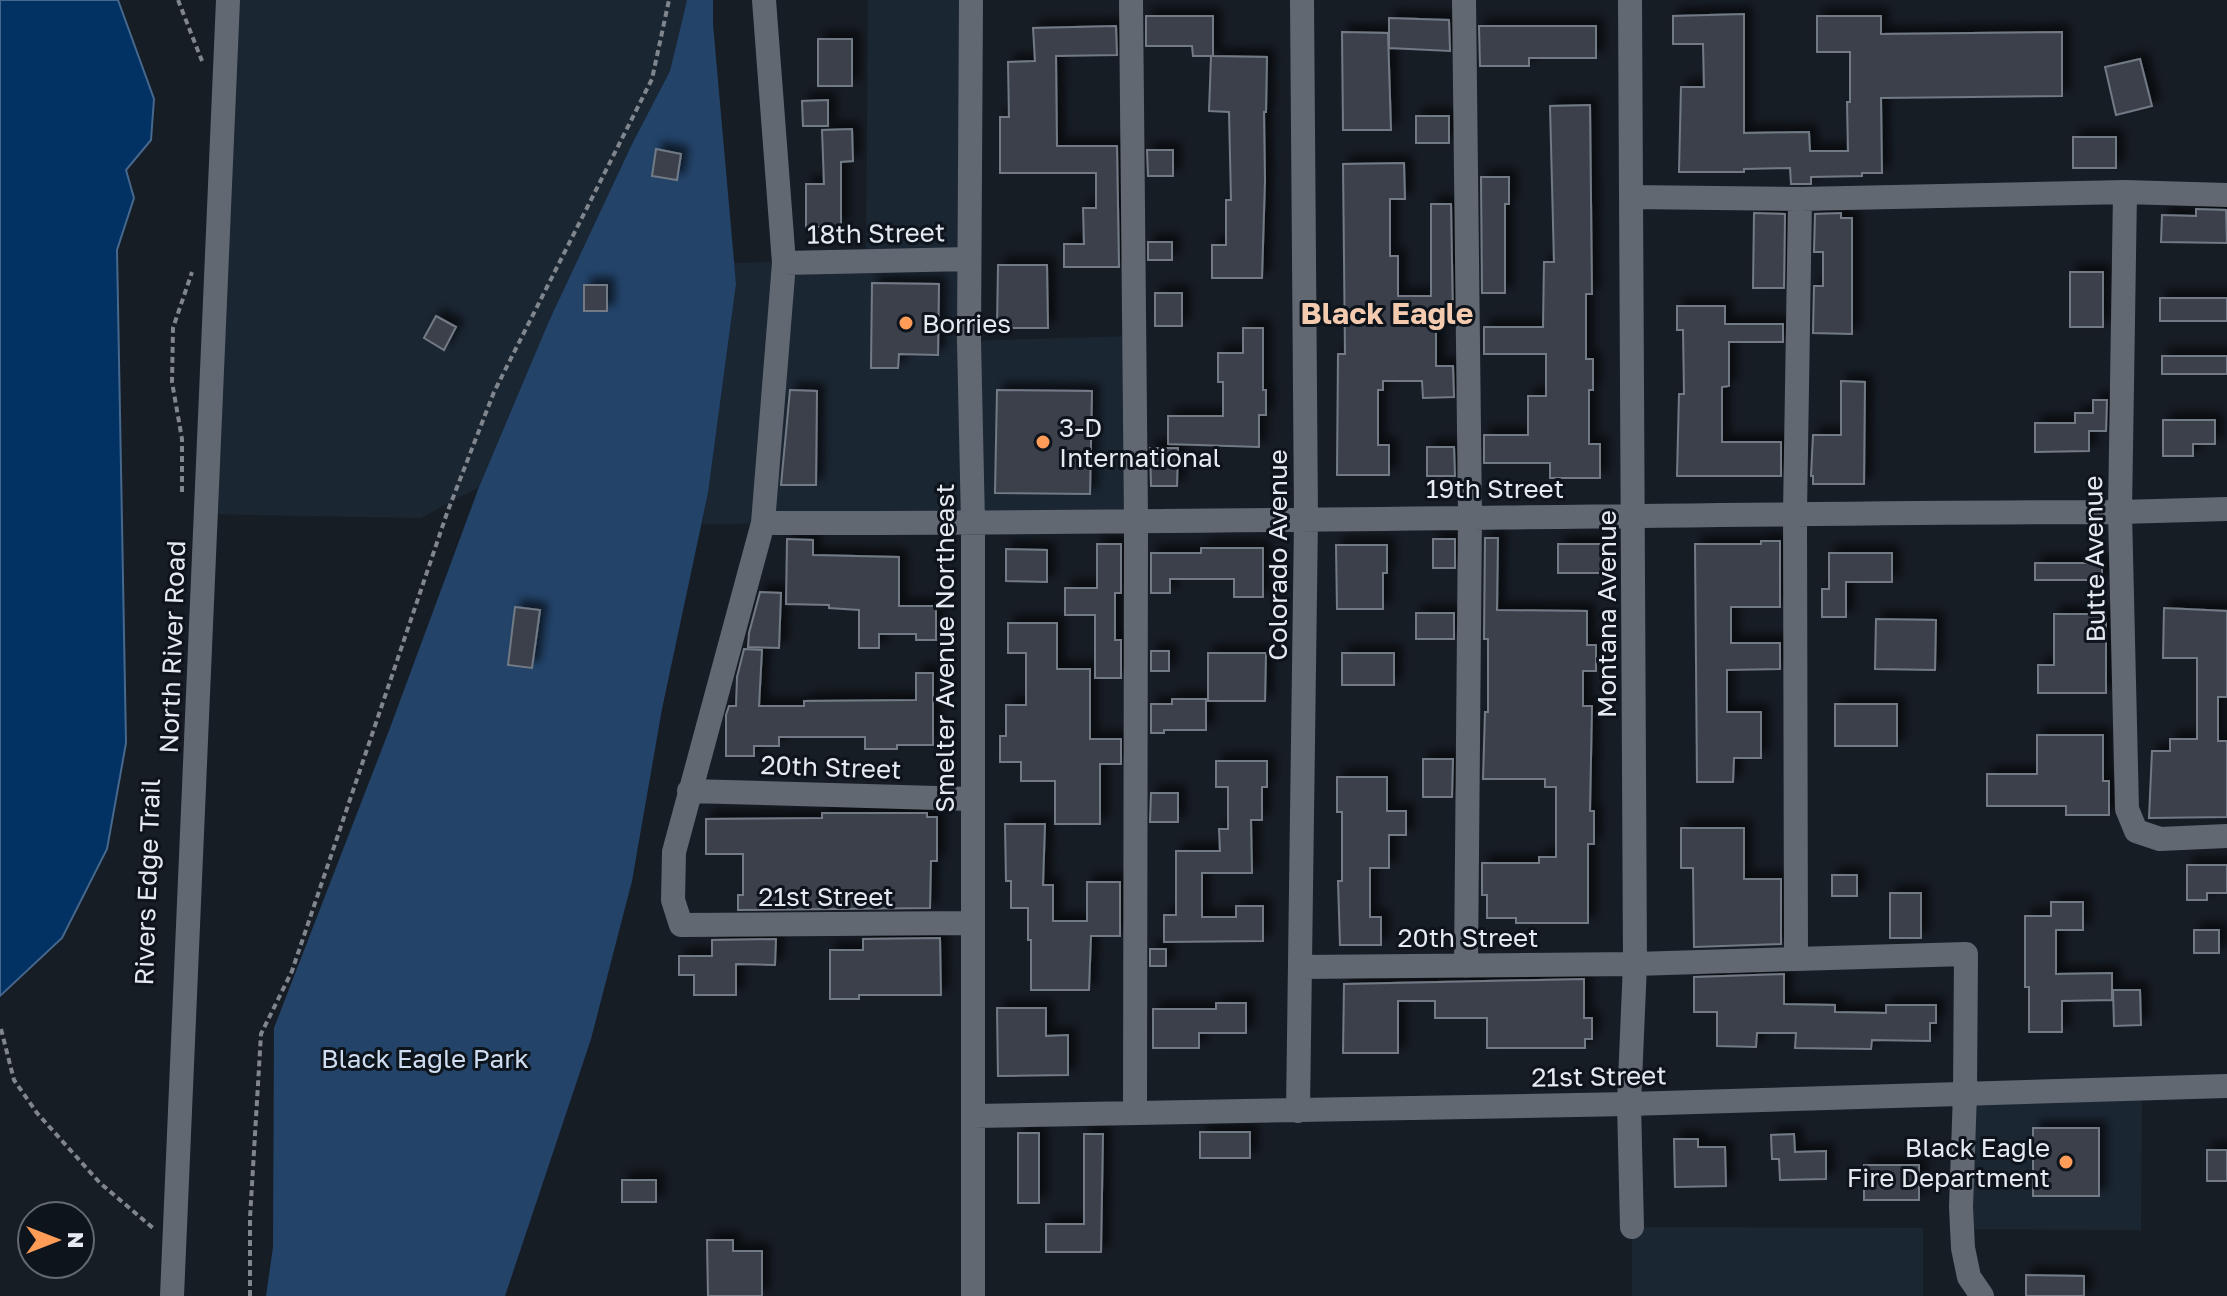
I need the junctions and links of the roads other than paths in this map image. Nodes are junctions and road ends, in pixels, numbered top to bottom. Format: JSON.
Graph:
{"nodes":[{"id":1,"x":228,"y":0,"type":"edge"},
{"id":2,"x":764,"y":0,"type":"edge"},
{"id":3,"x":971,"y":0,"type":"edge"},
{"id":4,"x":1131,"y":0,"type":"edge"},
{"id":5,"x":1302,"y":0,"type":"edge"},
{"id":6,"x":1464,"y":0,"type":"edge"},
{"id":7,"x":1630,"y":0,"type":"edge"},
{"id":8,"x":2125,"y":192,"type":"junction"},
{"id":9,"x":2227,"y":195,"type":"edge"},
{"id":10,"x":1631,"y":197,"type":"junction"},
{"id":11,"x":1800,"y":199,"type":"junction"},
{"id":12,"x":969,"y":259,"type":"junction"},
{"id":13,"x":784,"y":263,"type":"junction"},
{"id":14,"x":2227,"y":509,"type":"edge"},
{"id":15,"x":2120,"y":512,"type":"junction"},
{"id":16,"x":1795,"y":513,"type":"junction"},
{"id":17,"x":1470,"y":516,"type":"junction"},
{"id":18,"x":1634,"y":516,"type":"junction"},
{"id":19,"x":1306,"y":519,"type":"junction"},
{"id":20,"x":1136,"y":521,"type":"junction"},
{"id":21,"x":763,"y":523,"type":"junction"},
{"id":22,"x":973,"y":523,"type":"junction"},
{"id":23,"x":689,"y":791,"type":"junction"},
{"id":24,"x":972,"y":799,"type":"junction"},
{"id":25,"x":2227,"y":836,"type":"edge"},
{"id":26,"x":973,"y":923,"type":"junction"},
{"id":27,"x":1796,"y":959,"type":"junction"},
{"id":28,"x":1635,"y":964,"type":"junction"},
{"id":29,"x":1466,"y":966,"type":"junction"},
{"id":30,"x":1300,"y":967,"type":"junction"},
{"id":31,"x":2227,"y":1086,"type":"edge"},
{"id":32,"x":1965,"y":1093,"type":"junction"},
{"id":33,"x":1629,"y":1104,"type":"junction"},
{"id":34,"x":1298,"y":1111,"type":"junction"},
{"id":35,"x":1135,"y":1113,"type":"junction"},
{"id":36,"x":973,"y":1116,"type":"junction"},
{"id":37,"x":1632,"y":1227,"type":"dead end"},
{"id":38,"x":172,"y":1296,"type":"edge"},
{"id":39,"x":973,"y":1296,"type":"edge"},
{"id":40,"x":1982,"y":1296,"type":"edge"}],
"edges":[{"from":1,"to":38,"type":"street","name":"North River Road"},
{"from":2,"to":13,"type":"street"},
{"from":3,"to":12,"type":"street","name":"Smelter Avenue Northeast"},
{"from":4,"to":20,"type":"street"},
{"from":5,"to":19,"type":"street","name":"Colorado Avenue"},
{"from":6,"to":17,"type":"street"},
{"from":7,"to":10,"type":"street","name":"Montana Avenue"},
{"from":8,"to":9,"type":"street"},
{"from":8,"to":11,"type":"street"},
{"from":8,"to":15,"type":"street","name":"Butte Avenue"},
{"from":10,"to":11,"type":"street"},
{"from":10,"to":18,"type":"street","name":"Montana Avenue"},
{"from":11,"to":16,"type":"street"},
{"from":12,"to":13,"type":"street","name":"18th Street"},
{"from":12,"to":22,"type":"street","name":"Smelter Avenue Northeast"},
{"from":13,"to":21,"type":"street"},
{"from":14,"to":15,"type":"street","name":"19th Street"},
{"from":15,"to":16,"type":"street","name":"19th Street"},
{"from":15,"to":25,"type":"street","name":"Butte Avenue"},
{"from":16,"to":18,"type":"street","name":"19th Street"},
{"from":16,"to":27,"type":"street"},
{"from":17,"to":18,"type":"street","name":"19th Street"},
{"from":17,"to":19,"type":"street","name":"19th Street"},
{"from":17,"to":29,"type":"street"},
{"from":18,"to":28,"type":"street","name":"Montana Avenue"},
{"from":19,"to":20,"type":"street","name":"19th Street"},
{"from":19,"to":30,"type":"street","name":"Colorado Avenue"},
{"from":20,"to":22,"type":"street","name":"19th Street"},
{"from":20,"to":35,"type":"street"},
{"from":21,"to":22,"type":"street","name":"19th Street"},
{"from":21,"to":23,"type":"street"},
{"from":22,"to":24,"type":"street","name":"Smelter Avenue Northeast"},
{"from":23,"to":24,"type":"street","name":"20th Street"},
{"from":23,"to":26,"type":"street","name":"21st Street"},
{"from":24,"to":26,"type":"street","name":"Smelter Avenue Northeast"},
{"from":26,"to":36,"type":"street","name":"Smelter Avenue Northeast"},
{"from":27,"to":28,"type":"street","name":"20th Street"},
{"from":27,"to":32,"type":"street","name":"20th Street"},
{"from":28,"to":29,"type":"street","name":"20th Street"},
{"from":28,"to":33,"type":"street","name":"Montana Avenue"},
{"from":29,"to":30,"type":"street","name":"20th Street"},
{"from":30,"to":34,"type":"street","name":"Colorado Avenue"},
{"from":31,"to":32,"type":"street","name":"21st Street"},
{"from":32,"to":33,"type":"street","name":"21st Street"},
{"from":32,"to":40,"type":"street"},
{"from":33,"to":34,"type":"street","name":"21st Street"},
{"from":33,"to":37,"type":"street","name":"Montana Avenue"},
{"from":34,"to":35,"type":"street","name":"21st Street"},
{"from":35,"to":36,"type":"street","name":"21st Street"},
{"from":36,"to":39,"type":"street","name":"Smelter Avenue Northeast"}]}
